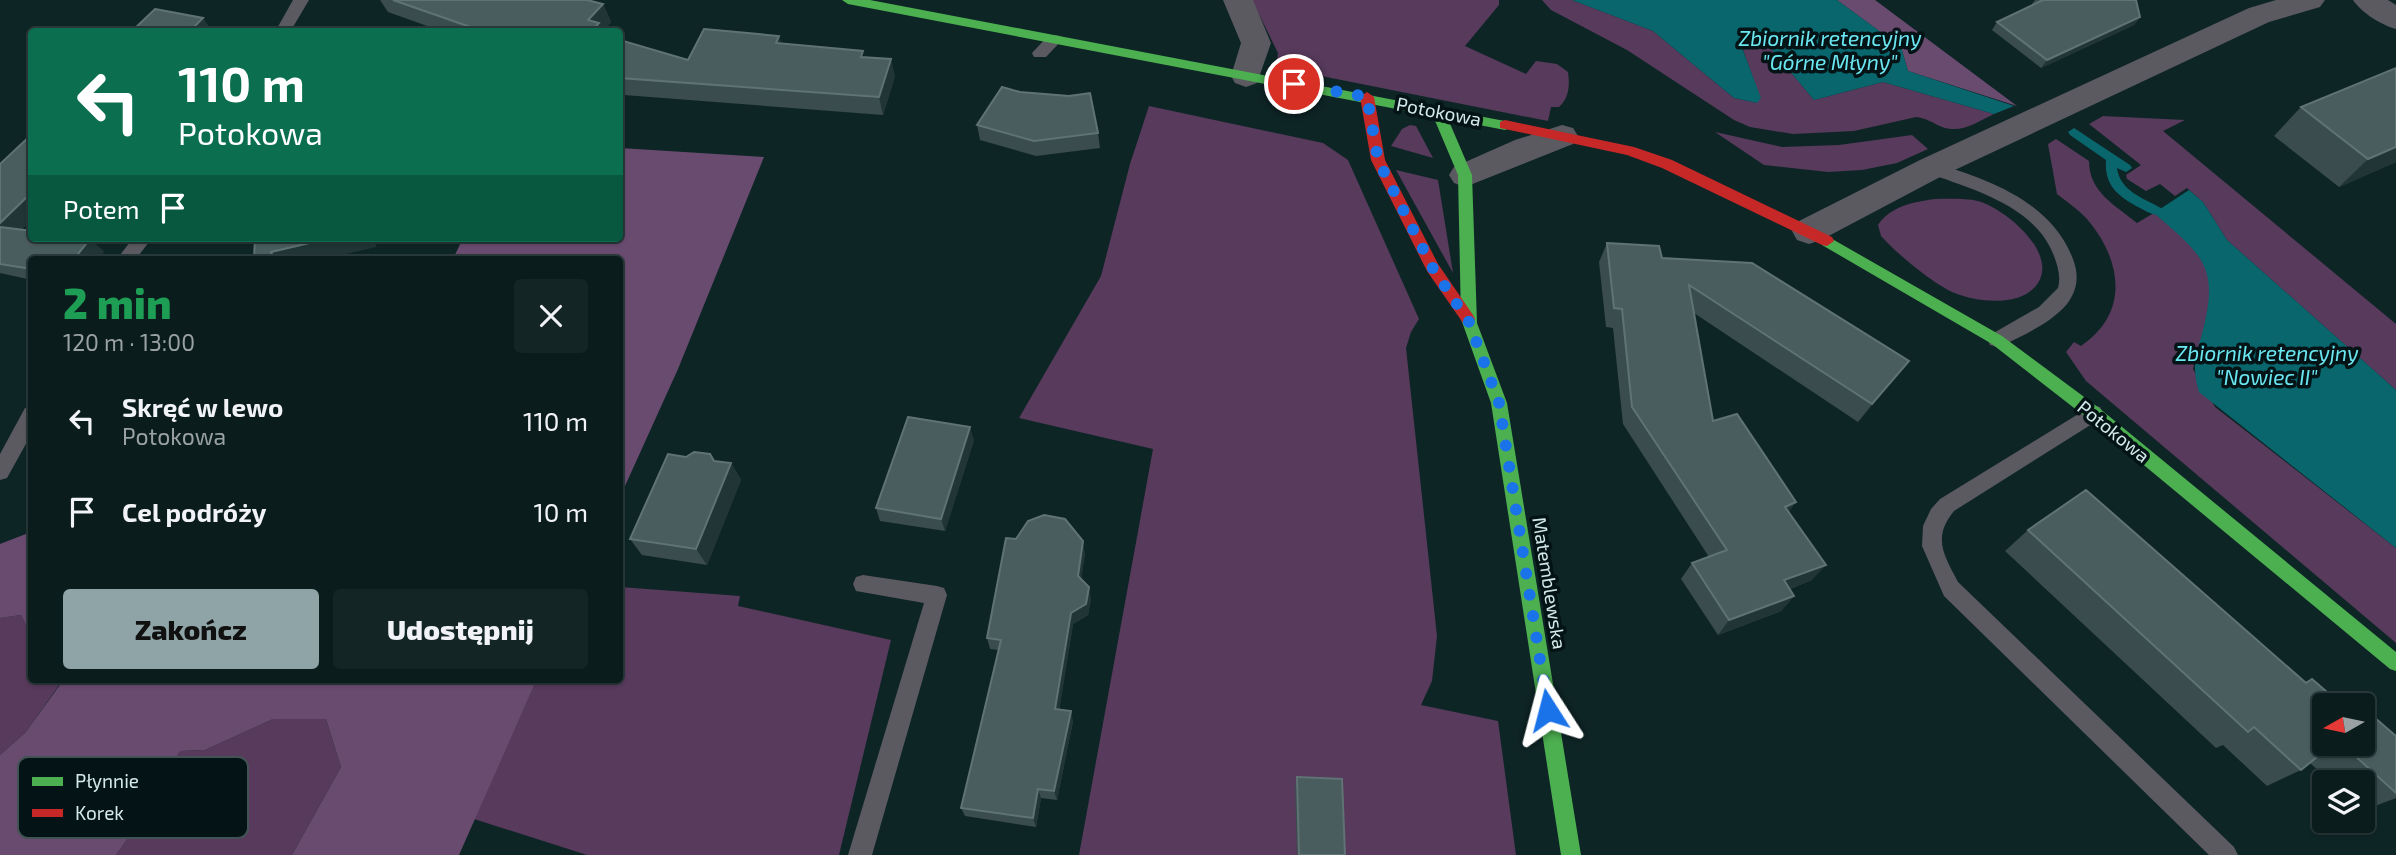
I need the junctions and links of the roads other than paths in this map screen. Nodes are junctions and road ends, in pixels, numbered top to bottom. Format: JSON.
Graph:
{"nodes":[{"id":1,"x":301,"y":0,"type":"edge"},
{"id":2,"x":848,"y":0,"type":"edge"},
{"id":3,"x":1238,"y":0,"type":"edge"},
{"id":4,"x":2230,"y":0,"type":"edge"},
{"id":5,"x":2311,"y":0,"type":"edge"},
{"id":6,"x":2368,"y":0,"type":"edge"},
{"id":7,"x":2259,"y":15,"type":"junction"},
{"id":8,"x":2396,"y":19,"type":"edge"},
{"id":9,"x":284,"y":28,"type":"edge"},
{"id":10,"x":1054,"y":40,"type":"junction"},
{"id":11,"x":1040,"y":53,"type":"dead end"},
{"id":12,"x":1246,"y":76,"type":"junction"},
{"id":13,"x":1367,"y":97,"type":"junction"},
{"id":14,"x":1438,"y":111,"type":"junction"},
{"id":15,"x":1562,"y":136,"type":"junction"},
{"id":16,"x":1931,"y":168,"type":"junction"},
{"id":17,"x":1465,"y":175,"type":"junction"},
{"id":18,"x":1809,"y":231,"type":"junction"},
{"id":19,"x":140,"y":242,"type":"edge"},
{"id":20,"x":129,"y":256,"type":"edge"},
{"id":21,"x":1469,"y":322,"type":"junction"},
{"id":22,"x":1997,"y":341,"type":"junction"},
{"id":23,"x":2093,"y":413,"type":"junction"},
{"id":24,"x":28,"y":421,"type":"edge"},
{"id":25,"x":0,"y":472,"type":"edge"},
{"id":26,"x":863,"y":584,"type":"dead end"},
{"id":27,"x":2396,"y":663,"type":"edge"},
{"id":28,"x":860,"y":855,"type":"edge"},
{"id":29,"x":1571,"y":855,"type":"edge"},
{"id":30,"x":2226,"y":855,"type":"edge"}],
"edges":[{"from":1,"to":9,"type":"lane"},
{"from":2,"to":10,"type":"street","name":"Potokowa"},
{"from":3,"to":12,"type":"street"},
{"from":4,"to":7,"type":"street"},
{"from":5,"to":7,"type":"street"},
{"from":6,"to":8,"type":"street"},
{"from":7,"to":16,"type":"street"},
{"from":10,"to":11,"type":"lane"},
{"from":10,"to":12,"type":"street","name":"Potokowa"},
{"from":12,"to":13,"type":"street","name":"Potokowa"},
{"from":13,"to":14,"type":"street","name":"Potokowa"},
{"from":13,"to":21,"type":"street","name":"Matemblewska"},
{"from":14,"to":15,"type":"street","name":"Potokowa"},
{"from":14,"to":17,"type":"street","name":"Matemblewska"},
{"from":15,"to":17,"type":"street"},
{"from":15,"to":18,"type":"street","name":"Potokowa"},
{"from":16,"to":18,"type":"street"},
{"from":16,"to":22,"type":"lane"},
{"from":17,"to":21,"type":"street","name":"Matemblewska"},
{"from":18,"to":22,"type":"street","name":"Potokowa"},
{"from":19,"to":20,"type":"lane"},
{"from":21,"to":29,"type":"street","name":"Matemblewska"},
{"from":22,"to":23,"type":"street","name":"Potokowa"},
{"from":23,"to":27,"type":"street","name":"Potokowa"},
{"from":23,"to":30,"type":"lane"},
{"from":24,"to":25,"type":"lane"},
{"from":26,"to":28,"type":"lane"}]}
